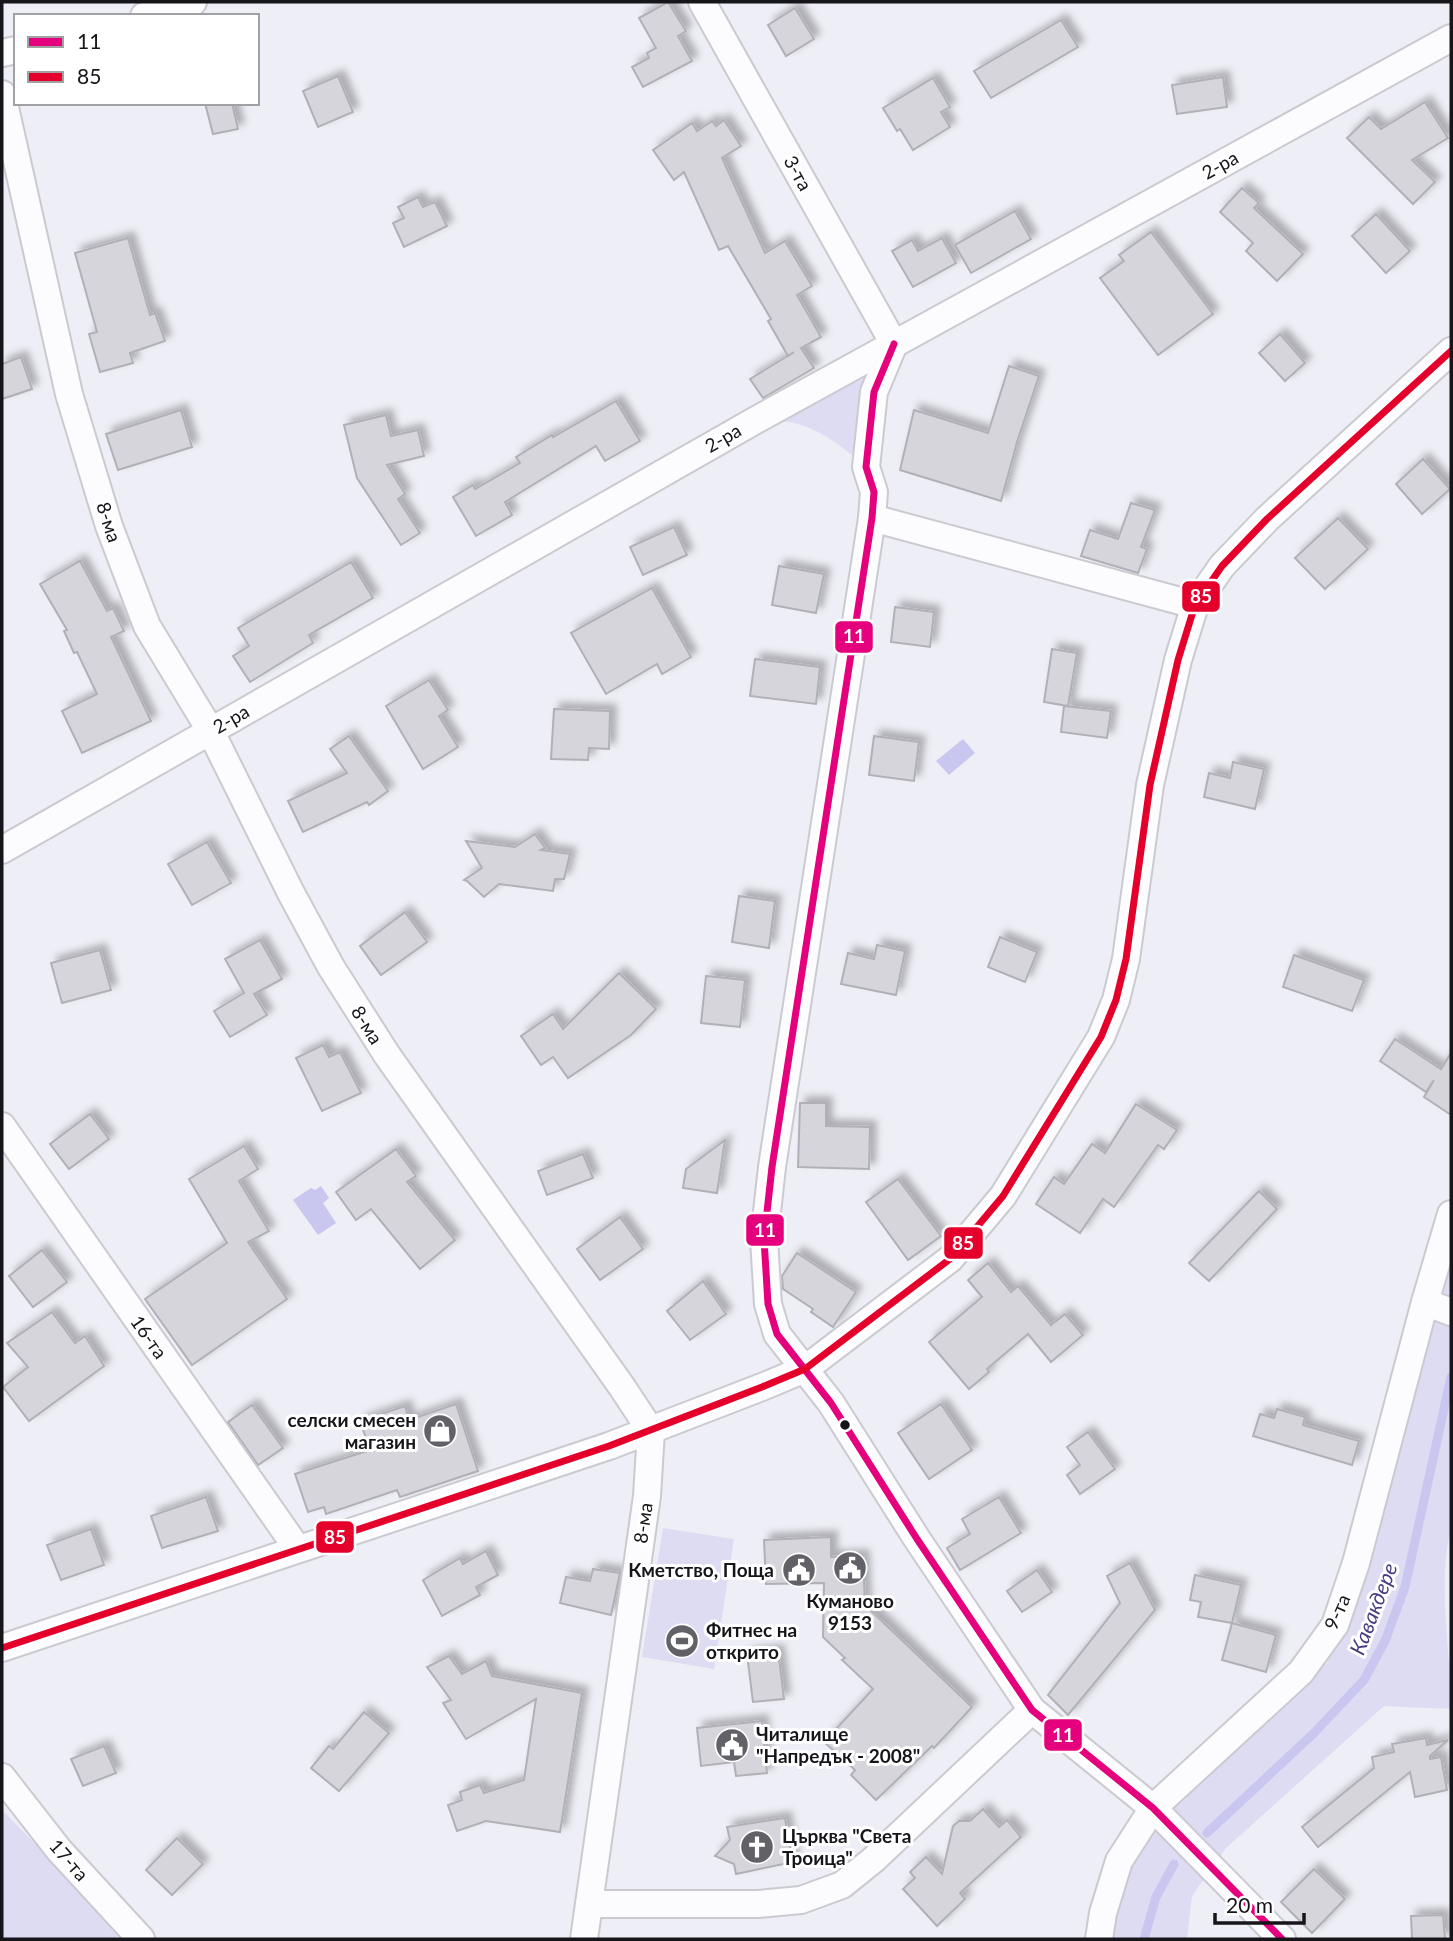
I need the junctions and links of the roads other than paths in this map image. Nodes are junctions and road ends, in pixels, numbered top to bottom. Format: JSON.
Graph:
{"nodes":[{"id":1,"x":193,"y":2,"type":"edge"},
{"id":2,"x":702,"y":2,"type":"edge"},
{"id":3,"x":151,"y":14,"type":"edge"},
{"id":4,"x":1451,"y":38,"type":"edge"},
{"id":5,"x":2,"y":94,"type":"edge"},
{"id":6,"x":894,"y":344,"type":"junction"},
{"id":7,"x":1451,"y":351,"type":"edge"},
{"id":8,"x":872,"y":518,"type":"junction"},
{"id":9,"x":1195,"y":605,"type":"junction"},
{"id":10,"x":210,"y":730,"type":"junction"},
{"id":11,"x":2,"y":850,"type":"edge"},
{"id":12,"x":2,"y":1126,"type":"edge"},
{"id":13,"x":1451,"y":1214,"type":"edge"},
{"id":14,"x":1424,"y":1302,"type":"junction"},
{"id":15,"x":1451,"y":1312,"type":"edge"},
{"id":16,"x":805,"y":1370,"type":"junction"},
{"id":17,"x":651,"y":1431,"type":"junction"},
{"id":18,"x":297,"y":1548,"type":"junction"},
{"id":19,"x":2,"y":1648,"type":"edge"},
{"id":20,"x":1032,"y":1710,"type":"junction"},
{"id":21,"x":2,"y":1777,"type":"edge"},
{"id":22,"x":1153,"y":1808,"type":"junction"},
{"id":23,"x":589,"y":1904,"type":"junction"},
{"id":24,"x":141,"y":1939,"type":"edge"},
{"id":25,"x":584,"y":1939,"type":"edge"},
{"id":26,"x":1099,"y":1939,"type":"edge"},
{"id":27,"x":1282,"y":1939,"type":"edge"}],
"edges":[{"from":1,"to":3,"type":"street"},
{"from":2,"to":6,"type":"street","name":"3-та"},
{"from":4,"to":6,"type":"street","name":"2-ра"},
{"from":5,"to":10,"type":"street","name":"8-ма"},
{"from":6,"to":8,"type":"street"},
{"from":6,"to":10,"type":"street","name":"2-ра"},
{"from":7,"to":9,"type":"street"},
{"from":8,"to":9,"type":"street"},
{"from":8,"to":16,"type":"street"},
{"from":9,"to":16,"type":"street"},
{"from":10,"to":11,"type":"street","name":"2-ра"},
{"from":10,"to":17,"type":"street","name":"8-ма"},
{"from":12,"to":18,"type":"street","name":"16-та"},
{"from":13,"to":14,"type":"street","name":"9-та"},
{"from":14,"to":15,"type":"street"},
{"from":14,"to":22,"type":"street","name":"9-та"},
{"from":16,"to":17,"type":"street"},
{"from":16,"to":20,"type":"street"},
{"from":17,"to":18,"type":"street"},
{"from":17,"to":23,"type":"street","name":"8-ма"},
{"from":18,"to":19,"type":"street"},
{"from":20,"to":22,"type":"street"},
{"from":20,"to":23,"type":"street"},
{"from":21,"to":24,"type":"street","name":"17-та"},
{"from":22,"to":26,"type":"street","name":"9-та"},
{"from":22,"to":27,"type":"street"},
{"from":23,"to":25,"type":"street","name":"8-ма"}]}
